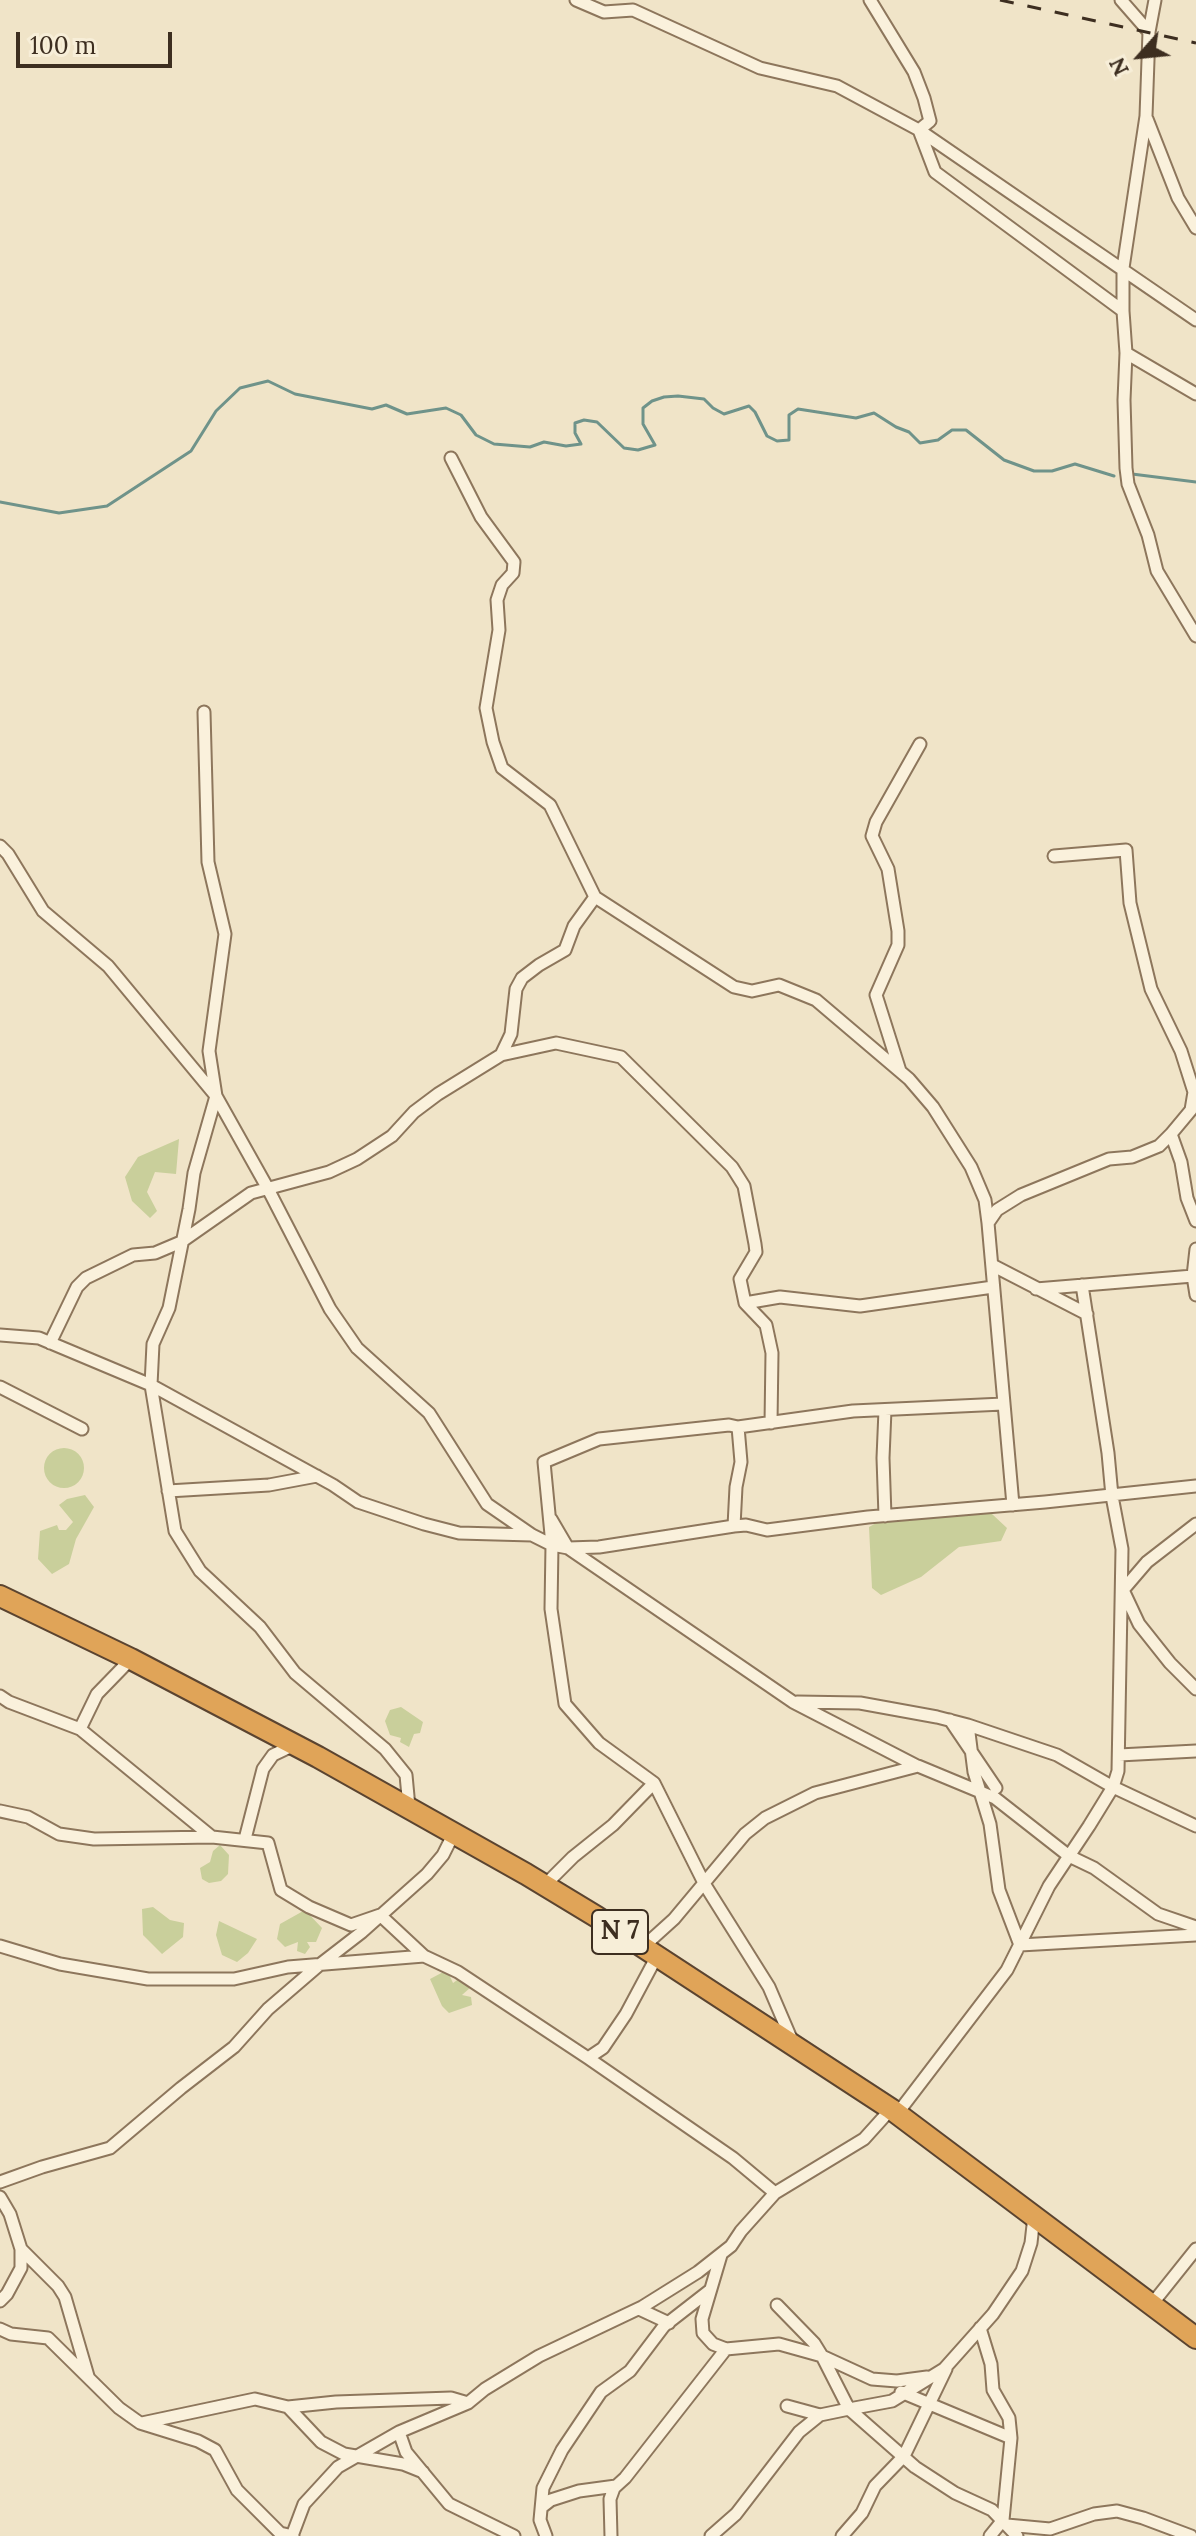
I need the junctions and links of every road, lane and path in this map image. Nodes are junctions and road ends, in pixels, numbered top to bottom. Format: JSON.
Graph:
{"nodes":[{"id":1,"x":576,"y":0,"type":"edge"},
{"id":2,"x":870,"y":0,"type":"edge"},
{"id":3,"x":1121,"y":0,"type":"edge"},
{"id":4,"x":1155,"y":0,"type":"edge"},
{"id":5,"x":1149,"y":32,"type":"junction"},
{"id":6,"x":1146,"y":116,"type":"junction"},
{"id":7,"x":919,"y":130,"type":"junction"},
{"id":8,"x":1196,"y":228,"type":"edge"},
{"id":9,"x":1123,"y":268,"type":"junction"},
{"id":10,"x":1123,"y":311,"type":"junction"},
{"id":11,"x":1196,"y":320,"type":"edge"},
{"id":12,"x":1126,"y":353,"type":"junction"},
{"id":13,"x":1196,"y":394,"type":"edge"},
{"id":14,"x":451,"y":458,"type":"dead end"},
{"id":15,"x":1196,"y":636,"type":"edge"},
{"id":16,"x":204,"y":712,"type":"dead end"},
{"id":17,"x":920,"y":744,"type":"dead end"},
{"id":18,"x":0,"y":846,"type":"edge"},
{"id":19,"x":1054,"y":856,"type":"dead end"},
{"id":20,"x":595,"y":897,"type":"junction"},
{"id":21,"x":501,"y":1055,"type":"junction"},
{"id":22,"x":900,"y":1071,"type":"junction"},
{"id":23,"x":216,"y":1096,"type":"junction"},
{"id":24,"x":1171,"y":1134,"type":"junction"},
{"id":25,"x":267,"y":1187,"type":"junction"},
{"id":26,"x":1196,"y":1221,"type":"edge"},
{"id":27,"x":988,"y":1223,"type":"junction"},
{"id":28,"x":181,"y":1242,"type":"junction"},
{"id":29,"x":1196,"y":1249,"type":"edge"},
{"id":30,"x":992,"y":1265,"type":"junction"},
{"id":31,"x":1194,"y":1268,"type":"edge"},
{"id":32,"x":1082,"y":1285,"type":"junction"},
{"id":33,"x":993,"y":1287,"type":"junction"},
{"id":34,"x":1036,"y":1289,"type":"junction"},
{"id":35,"x":1196,"y":1295,"type":"edge"},
{"id":36,"x":745,"y":1303,"type":"junction"},
{"id":37,"x":1087,"y":1314,"type":"junction"},
{"id":38,"x":0,"y":1335,"type":"edge"},
{"id":39,"x":50,"y":1343,"type":"junction"},
{"id":40,"x":151,"y":1385,"type":"junction"},
{"id":41,"x":0,"y":1387,"type":"edge"},
{"id":42,"x":1003,"y":1404,"type":"junction"},
{"id":43,"x":885,"y":1410,"type":"junction"},
{"id":44,"x":771,"y":1423,"type":"junction"},
{"id":45,"x":738,"y":1427,"type":"junction"},
{"id":46,"x":82,"y":1429,"type":"dead end"},
{"id":47,"x":317,"y":1476,"type":"junction"},
{"id":48,"x":1196,"y":1486,"type":"edge"},
{"id":49,"x":168,"y":1491,"type":"junction"},
{"id":50,"x":1112,"y":1496,"type":"junction"},
{"id":51,"x":1013,"y":1505,"type":"junction"},
{"id":52,"x":548,"y":1515,"type":"junction"},
{"id":53,"x":885,"y":1516,"type":"junction"},
{"id":54,"x":1196,"y":1524,"type":"edge"},
{"id":55,"x":734,"y":1526,"type":"junction"},
{"id":56,"x":532,"y":1535,"type":"junction"},
{"id":57,"x":552,"y":1545,"type":"junction"},
{"id":58,"x":568,"y":1548,"type":"junction"},
{"id":59,"x":1123,"y":1590,"type":"junction"},
{"id":60,"x":0,"y":1596,"type":"edge"},
{"id":61,"x":131,"y":1659,"type":"junction"},
{"id":62,"x":1196,"y":1689,"type":"edge"},
{"id":63,"x":0,"y":1696,"type":"edge"},
{"id":64,"x":793,"y":1702,"type":"junction"},
{"id":65,"x":950,"y":1720,"type":"junction"},
{"id":66,"x":968,"y":1725,"type":"junction"},
{"id":67,"x":80,"y":1729,"type":"junction"},
{"id":68,"x":294,"y":1745,"type":"junction"},
{"id":69,"x":1196,"y":1751,"type":"edge"},
{"id":70,"x":972,"y":1752,"type":"junction"},
{"id":71,"x":1119,"y":1755,"type":"junction"},
{"id":72,"x":918,"y":1766,"type":"junction"},
{"id":73,"x":654,"y":1783,"type":"junction"},
{"id":74,"x":1113,"y":1787,"type":"junction"},
{"id":75,"x":996,"y":1788,"type":"dead end"},
{"id":76,"x":979,"y":1790,"type":"junction"},
{"id":77,"x":409,"y":1807,"type":"junction"},
{"id":78,"x":0,"y":1811,"type":"edge"},
{"id":79,"x":1196,"y":1826,"type":"edge"},
{"id":80,"x":454,"y":1833,"type":"junction"},
{"id":81,"x":212,"y":1837,"type":"junction"},
{"id":82,"x":245,"y":1839,"type":"junction"},
{"id":83,"x":1069,"y":1856,"type":"junction"},
{"id":84,"x":705,"y":1885,"type":"junction"},
{"id":85,"x":544,"y":1886,"type":"junction"},
{"id":86,"x":380,"y":1915,"type":"junction"},
{"id":87,"x":1196,"y":1927,"type":"edge"},
{"id":88,"x":1196,"y":1935,"type":"edge"},
{"id":89,"x":1020,"y":1945,"type":"junction"},
{"id":90,"x":0,"y":1946,"type":"edge"},
{"id":91,"x":650,"y":1952,"type":"junction"},
{"id":92,"x":424,"y":1956,"type":"junction"},
{"id":93,"x":318,"y":1966,"type":"junction"},
{"id":94,"x":794,"y":2046,"type":"junction"},
{"id":95,"x":588,"y":2058,"type":"junction"},
{"id":96,"x":894,"y":2112,"type":"junction"},
{"id":97,"x":0,"y":2182,"type":"edge"},
{"id":98,"x":775,"y":2193,"type":"junction"},
{"id":99,"x":0,"y":2197,"type":"edge"},
{"id":100,"x":1034,"y":2215,"type":"junction"},
{"id":101,"x":21,"y":2249,"type":"junction"},
{"id":102,"x":1196,"y":2249,"type":"edge"},
{"id":103,"x":721,"y":2254,"type":"junction"},
{"id":104,"x":709,"y":2291,"type":"junction"},
{"id":105,"x":0,"y":2301,"type":"edge"},
{"id":106,"x":1152,"y":2304,"type":"junction"},
{"id":107,"x":777,"y":2305,"type":"dead end"},
{"id":108,"x":639,"y":2309,"type":"junction"},
{"id":109,"x":669,"y":2323,"type":"junction"},
{"id":110,"x":980,"y":2328,"type":"junction"},
{"id":111,"x":0,"y":2329,"type":"edge"},
{"id":112,"x":1196,"y":2338,"type":"edge"},
{"id":113,"x":726,"y":2349,"type":"junction"},
{"id":114,"x":822,"y":2356,"type":"junction"},
{"id":115,"x":948,"y":2364,"type":"junction"},
{"id":116,"x":932,"y":2376,"type":"junction"},
{"id":117,"x":89,"y":2378,"type":"junction"},
{"id":118,"x":872,"y":2379,"type":"junction"},
{"id":119,"x":905,"y":2394,"type":"junction"},
{"id":120,"x":468,"y":2403,"type":"junction"},
{"id":121,"x":931,"y":2403,"type":"junction"},
{"id":122,"x":787,"y":2406,"type":"dead end"},
{"id":123,"x":288,"y":2407,"type":"junction"},
{"id":124,"x":849,"y":2409,"type":"junction"},
{"id":125,"x":820,"y":2415,"type":"junction"},
{"id":126,"x":140,"y":2423,"type":"junction"},
{"id":127,"x":399,"y":2432,"type":"junction"},
{"id":128,"x":1011,"y":2438,"type":"junction"},
{"id":129,"x":913,"y":2439,"type":"junction"},
{"id":130,"x":892,"y":2445,"type":"junction"},
{"id":131,"x":904,"y":2456,"type":"junction"},
{"id":132,"x":355,"y":2457,"type":"junction"},
{"id":133,"x":424,"y":2472,"type":"junction"},
{"id":134,"x":616,"y":2486,"type":"junction"},
{"id":135,"x":542,"y":2507,"type":"junction"},
{"id":136,"x":1013,"y":2530,"type":"edge"},
{"id":137,"x":1194,"y":2535,"type":"edge"},
{"id":138,"x":292,"y":2536,"type":"edge"},
{"id":139,"x":514,"y":2536,"type":"edge"},
{"id":140,"x":546,"y":2536,"type":"edge"},
{"id":141,"x":611,"y":2536,"type":"edge"},
{"id":142,"x":711,"y":2536,"type":"edge"},
{"id":143,"x":842,"y":2536,"type":"edge"},
{"id":144,"x":990,"y":2536,"type":"edge"}],
"edges":[{"from":1,"to":7,"type":"street"},
{"from":2,"to":7,"type":"street"},
{"from":3,"to":5,"type":"street"},
{"from":4,"to":5,"type":"street"},
{"from":5,"to":6,"type":"street"},
{"from":6,"to":8,"type":"street"},
{"from":6,"to":9,"type":"street"},
{"from":7,"to":9,"type":"street"},
{"from":7,"to":10,"type":"street"},
{"from":9,"to":10,"type":"street"},
{"from":9,"to":11,"type":"street"},
{"from":10,"to":12,"type":"street"},
{"from":12,"to":13,"type":"street"},
{"from":12,"to":15,"type":"street"},
{"from":14,"to":20,"type":"street"},
{"from":16,"to":23,"type":"street"},
{"from":17,"to":22,"type":"street"},
{"from":18,"to":23,"type":"street"},
{"from":19,"to":24,"type":"street"},
{"from":20,"to":21,"type":"street"},
{"from":20,"to":22,"type":"street"},
{"from":21,"to":25,"type":"street"},
{"from":21,"to":36,"type":"street"},
{"from":22,"to":27,"type":"street"},
{"from":23,"to":25,"type":"street"},
{"from":23,"to":28,"type":"street"},
{"from":24,"to":26,"type":"street"},
{"from":24,"to":27,"type":"street"},
{"from":25,"to":28,"type":"street"},
{"from":25,"to":56,"type":"street"},
{"from":27,"to":30,"type":"street"},
{"from":28,"to":39,"type":"street"},
{"from":28,"to":40,"type":"street"},
{"from":29,"to":31,"type":"street"},
{"from":30,"to":33,"type":"street"},
{"from":30,"to":34,"type":"street"},
{"from":31,"to":32,"type":"street"},
{"from":31,"to":35,"type":"street"},
{"from":32,"to":34,"type":"street"},
{"from":32,"to":37,"type":"street"},
{"from":33,"to":36,"type":"street"},
{"from":33,"to":42,"type":"street"},
{"from":34,"to":37,"type":"street"},
{"from":36,"to":44,"type":"street"},
{"from":37,"to":50,"type":"street"},
{"from":38,"to":39,"type":"street"},
{"from":39,"to":40,"type":"street"},
{"from":40,"to":47,"type":"street"},
{"from":40,"to":49,"type":"street"},
{"from":41,"to":46,"type":"street"},
{"from":42,"to":43,"type":"street"},
{"from":42,"to":51,"type":"street"},
{"from":43,"to":44,"type":"street"},
{"from":43,"to":53,"type":"street"},
{"from":44,"to":45,"type":"street"},
{"from":45,"to":52,"type":"street"},
{"from":45,"to":55,"type":"street"},
{"from":47,"to":49,"type":"street"},
{"from":47,"to":56,"type":"street"},
{"from":48,"to":50,"type":"street"},
{"from":49,"to":77,"type":"street"},
{"from":50,"to":51,"type":"street"},
{"from":50,"to":59,"type":"street"},
{"from":51,"to":53,"type":"street"},
{"from":52,"to":57,"type":"street"},
{"from":52,"to":58,"type":"street"},
{"from":53,"to":55,"type":"street"},
{"from":54,"to":59,"type":"street"},
{"from":55,"to":58,"type":"street"},
{"from":56,"to":57,"type":"street"},
{"from":57,"to":58,"type":"street"},
{"from":57,"to":73,"type":"street"},
{"from":58,"to":64,"type":"street"},
{"from":59,"to":62,"type":"street"},
{"from":59,"to":71,"type":"street"},
{"from":60,"to":61,"type":"highway","number":"N 7"},
{"from":61,"to":67,"type":"street"},
{"from":61,"to":68,"type":"highway","number":"N 7"},
{"from":63,"to":67,"type":"street"},
{"from":64,"to":65,"type":"street"},
{"from":64,"to":72,"type":"street"},
{"from":65,"to":66,"type":"street"},
{"from":65,"to":70,"type":"street"},
{"from":66,"to":70,"type":"street"},
{"from":66,"to":74,"type":"street"},
{"from":67,"to":81,"type":"street"},
{"from":68,"to":77,"type":"highway","number":"N 7"},
{"from":68,"to":82,"type":"street"},
{"from":69,"to":71,"type":"street"},
{"from":70,"to":75,"type":"street"},
{"from":70,"to":76,"type":"street"},
{"from":71,"to":74,"type":"street"},
{"from":72,"to":76,"type":"street"},
{"from":72,"to":84,"type":"street"},
{"from":73,"to":84,"type":"street"},
{"from":73,"to":85,"type":"street"},
{"from":74,"to":79,"type":"street"},
{"from":74,"to":83,"type":"street"},
{"from":76,"to":83,"type":"street"},
{"from":76,"to":89,"type":"street"},
{"from":77,"to":80,"type":"highway","number":"N 7"},
{"from":78,"to":81,"type":"street"},
{"from":80,"to":85,"type":"highway","number":"N 7"},
{"from":80,"to":86,"type":"street"},
{"from":81,"to":82,"type":"street"},
{"from":82,"to":86,"type":"street"},
{"from":83,"to":87,"type":"street"},
{"from":83,"to":89,"type":"street"},
{"from":84,"to":91,"type":"street"},
{"from":84,"to":94,"type":"street"},
{"from":85,"to":91,"type":"highway","number":"N 7"},
{"from":86,"to":92,"type":"street"},
{"from":86,"to":93,"type":"street"},
{"from":88,"to":89,"type":"street"},
{"from":89,"to":96,"type":"street"},
{"from":90,"to":93,"type":"street"},
{"from":91,"to":94,"type":"highway","number":"N 7"},
{"from":91,"to":95,"type":"street"},
{"from":92,"to":93,"type":"street"},
{"from":92,"to":95,"type":"street"},
{"from":93,"to":97,"type":"street"},
{"from":94,"to":96,"type":"highway","number":"N 7"},
{"from":95,"to":98,"type":"street"},
{"from":96,"to":98,"type":"street"},
{"from":96,"to":100,"type":"highway","number":"N 7"},
{"from":98,"to":103,"type":"street"},
{"from":99,"to":101,"type":"street"},
{"from":100,"to":106,"type":"highway","number":"N 7"},
{"from":100,"to":110,"type":"street"},
{"from":101,"to":105,"type":"street"},
{"from":101,"to":117,"type":"street"},
{"from":102,"to":106,"type":"street"},
{"from":103,"to":104,"type":"street"},
{"from":103,"to":108,"type":"street"},
{"from":104,"to":109,"type":"street"},
{"from":104,"to":113,"type":"street"},
{"from":106,"to":112,"type":"highway","number":"N 7"},
{"from":107,"to":114,"type":"street"},
{"from":108,"to":109,"type":"street"},
{"from":108,"to":120,"type":"street"},
{"from":109,"to":135,"type":"street"},
{"from":110,"to":115,"type":"street"},
{"from":110,"to":128,"type":"street"},
{"from":111,"to":117,"type":"street"},
{"from":113,"to":114,"type":"street"},
{"from":113,"to":134,"type":"street"},
{"from":114,"to":118,"type":"street"},
{"from":114,"to":124,"type":"street"},
{"from":115,"to":116,"type":"street"},
{"from":115,"to":121,"type":"street"},
{"from":116,"to":118,"type":"street"},
{"from":116,"to":119,"type":"street"},
{"from":117,"to":126,"type":"street"},
{"from":118,"to":119,"type":"street"},
{"from":119,"to":121,"type":"street"},
{"from":119,"to":124,"type":"street"},
{"from":120,"to":123,"type":"street"},
{"from":120,"to":127,"type":"street"},
{"from":121,"to":128,"type":"street"},
{"from":121,"to":129,"type":"street"},
{"from":122,"to":125,"type":"street"},
{"from":123,"to":126,"type":"street"},
{"from":123,"to":132,"type":"street"},
{"from":124,"to":125,"type":"street"},
{"from":124,"to":130,"type":"street"},
{"from":125,"to":142,"type":"street"},
{"from":126,"to":138,"type":"street"},
{"from":127,"to":132,"type":"street"},
{"from":127,"to":133,"type":"street"},
{"from":128,"to":136,"type":"street"},
{"from":129,"to":130,"type":"street"},
{"from":129,"to":131,"type":"street"},
{"from":130,"to":131,"type":"street"},
{"from":131,"to":136,"type":"street"},
{"from":131,"to":143,"type":"street"},
{"from":132,"to":133,"type":"street"},
{"from":132,"to":138,"type":"street"},
{"from":133,"to":139,"type":"street"},
{"from":134,"to":135,"type":"street"},
{"from":134,"to":141,"type":"street"},
{"from":135,"to":140,"type":"street"},
{"from":136,"to":137,"type":"street"},
{"from":136,"to":144,"type":"street"}]}
